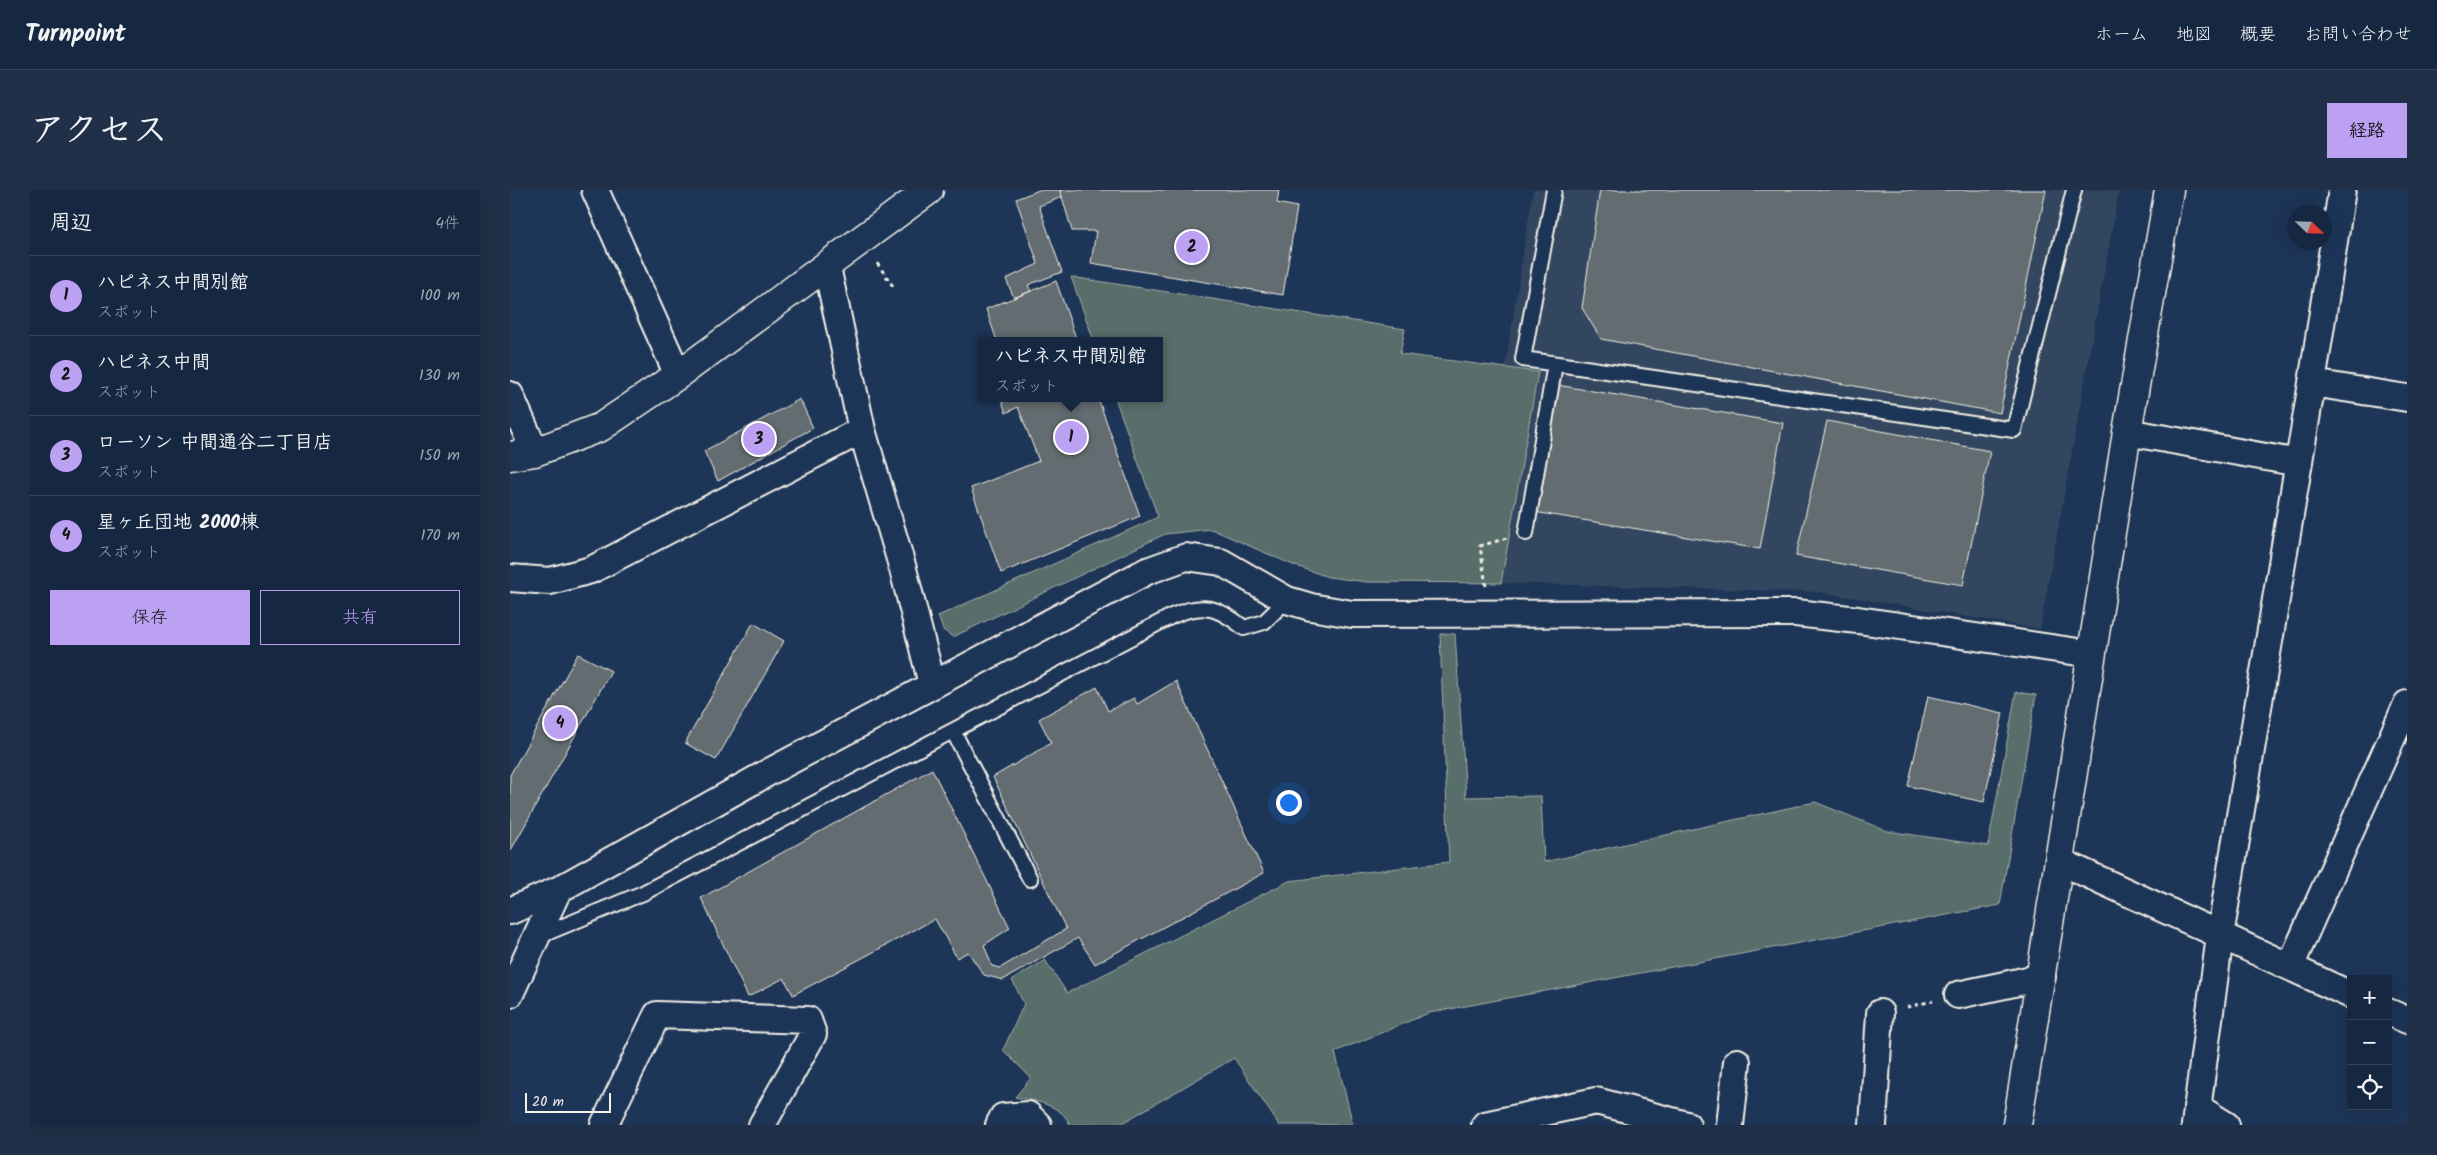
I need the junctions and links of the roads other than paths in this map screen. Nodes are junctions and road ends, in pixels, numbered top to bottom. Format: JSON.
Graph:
{"nodes":[{"id":1,"x":595,"y":190,"type":"edge"},
{"id":2,"x":1554,"y":190,"type":"edge"},
{"id":3,"x":2074,"y":190,"type":"edge"},
{"id":4,"x":2169,"y":190,"type":"edge"},
{"id":5,"x":2342,"y":190,"type":"edge"},
{"id":6,"x":923,"y":192,"type":"edge"},
{"id":7,"x":827,"y":266,"type":"junction"},
{"id":8,"x":1555,"y":364,"type":"junction"},
{"id":9,"x":678,"y":376,"type":"junction"},
{"id":10,"x":2312,"y":383,"type":"junction"},
{"id":11,"x":510,"y":395,"type":"edge"},
{"id":12,"x":2407,"y":398,"type":"edge"},
{"id":13,"x":862,"y":430,"type":"junction"},
{"id":14,"x":2127,"y":432,"type":"junction"},
{"id":15,"x":523,"y":454,"type":"edge"},
{"id":16,"x":2299,"y":463,"type":"junction"},
{"id":17,"x":1526,"y":533,"type":"road end"},
{"id":18,"x":510,"y":578,"type":"edge"},
{"id":19,"x":1287,"y":600,"type":"junction"},
{"id":20,"x":2092,"y":654,"type":"junction"},
{"id":21,"x":932,"y":684,"type":"junction"},
{"id":22,"x":2407,"y":704,"type":"edge"},
{"id":23,"x":953,"y":731,"type":"junction"},
{"id":24,"x":2061,"y":862,"type":"junction"},
{"id":25,"x":1030,"y":879,"type":"dead end"},
{"id":26,"x":558,"y":890,"type":"junction"},
{"id":27,"x":510,"y":911,"type":"edge"},
{"id":28,"x":2220,"y":936,"type":"junction"},
{"id":29,"x":535,"y":938,"type":"junction"},
{"id":30,"x":2290,"y":967,"type":"junction"},
{"id":31,"x":2042,"y":977,"type":"junction"},
{"id":32,"x":2347,"y":993,"type":"edge"},
{"id":33,"x":510,"y":994,"type":"edge"},
{"id":34,"x":1958,"y":995,"type":"road end"},
{"id":35,"x":1880,"y":1013,"type":"road end"},
{"id":36,"x":2392,"y":1014,"type":"edge"},
{"id":37,"x":2407,"y":1020,"type":"edge"},
{"id":38,"x":1737,"y":1062,"type":"dead end"},
{"id":39,"x":2196,"y":1116,"type":"edge"},
{"id":40,"x":1515,"y":1122,"type":"edge"},
{"id":41,"x":604,"y":1125,"type":"edge"},
{"id":42,"x":762,"y":1125,"type":"edge"},
{"id":43,"x":999,"y":1125,"type":"edge"},
{"id":44,"x":1038,"y":1125,"type":"edge"},
{"id":45,"x":1485,"y":1125,"type":"edge"},
{"id":46,"x":1687,"y":1125,"type":"edge"},
{"id":47,"x":1730,"y":1125,"type":"edge"},
{"id":48,"x":1873,"y":1125,"type":"edge"},
{"id":49,"x":2017,"y":1125,"type":"edge"},
{"id":50,"x":2226,"y":1125,"type":"edge"}],
"edges":[{"from":1,"to":9,"type":"street"},
{"from":2,"to":8,"type":"lane"},
{"from":3,"to":8,"type":"lane"},
{"from":4,"to":14,"type":"street"},
{"from":5,"to":10,"type":"street"},
{"from":6,"to":7,"type":"street"},
{"from":7,"to":9,"type":"street"},
{"from":7,"to":13,"type":"street"},
{"from":8,"to":17,"type":"lane"},
{"from":9,"to":15,"type":"street"},
{"from":10,"to":12,"type":"street"},
{"from":10,"to":16,"type":"street"},
{"from":11,"to":15,"type":"street"},
{"from":13,"to":18,"type":"street"},
{"from":13,"to":21,"type":"street"},
{"from":14,"to":16,"type":"street"},
{"from":14,"to":20,"type":"street"},
{"from":16,"to":28,"type":"street"},
{"from":19,"to":20,"type":"street"},
{"from":19,"to":21,"type":"street"},
{"from":19,"to":23,"type":"lane"},
{"from":20,"to":24,"type":"street"},
{"from":21,"to":26,"type":"street"},
{"from":22,"to":30,"type":"street"},
{"from":23,"to":25,"type":"lane"},
{"from":23,"to":29,"type":"lane"},
{"from":24,"to":28,"type":"street"},
{"from":24,"to":31,"type":"street"},
{"from":26,"to":27,"type":"street"},
{"from":26,"to":29,"type":"street"},
{"from":28,"to":30,"type":"street"},
{"from":28,"to":39,"type":"street"},
{"from":29,"to":33,"type":"street"},
{"from":30,"to":32,"type":"street"},
{"from":31,"to":34,"type":"street"},
{"from":31,"to":49,"type":"street"},
{"from":35,"to":48,"type":"street"},
{"from":36,"to":37,"type":"street"},
{"from":38,"to":47,"type":"street"},
{"from":39,"to":50,"type":"street"},
{"from":40,"to":45,"type":"street"},
{"from":40,"to":46,"type":"street"},
{"from":41,"to":42,"type":"street"},
{"from":43,"to":44,"type":"street"}]}
